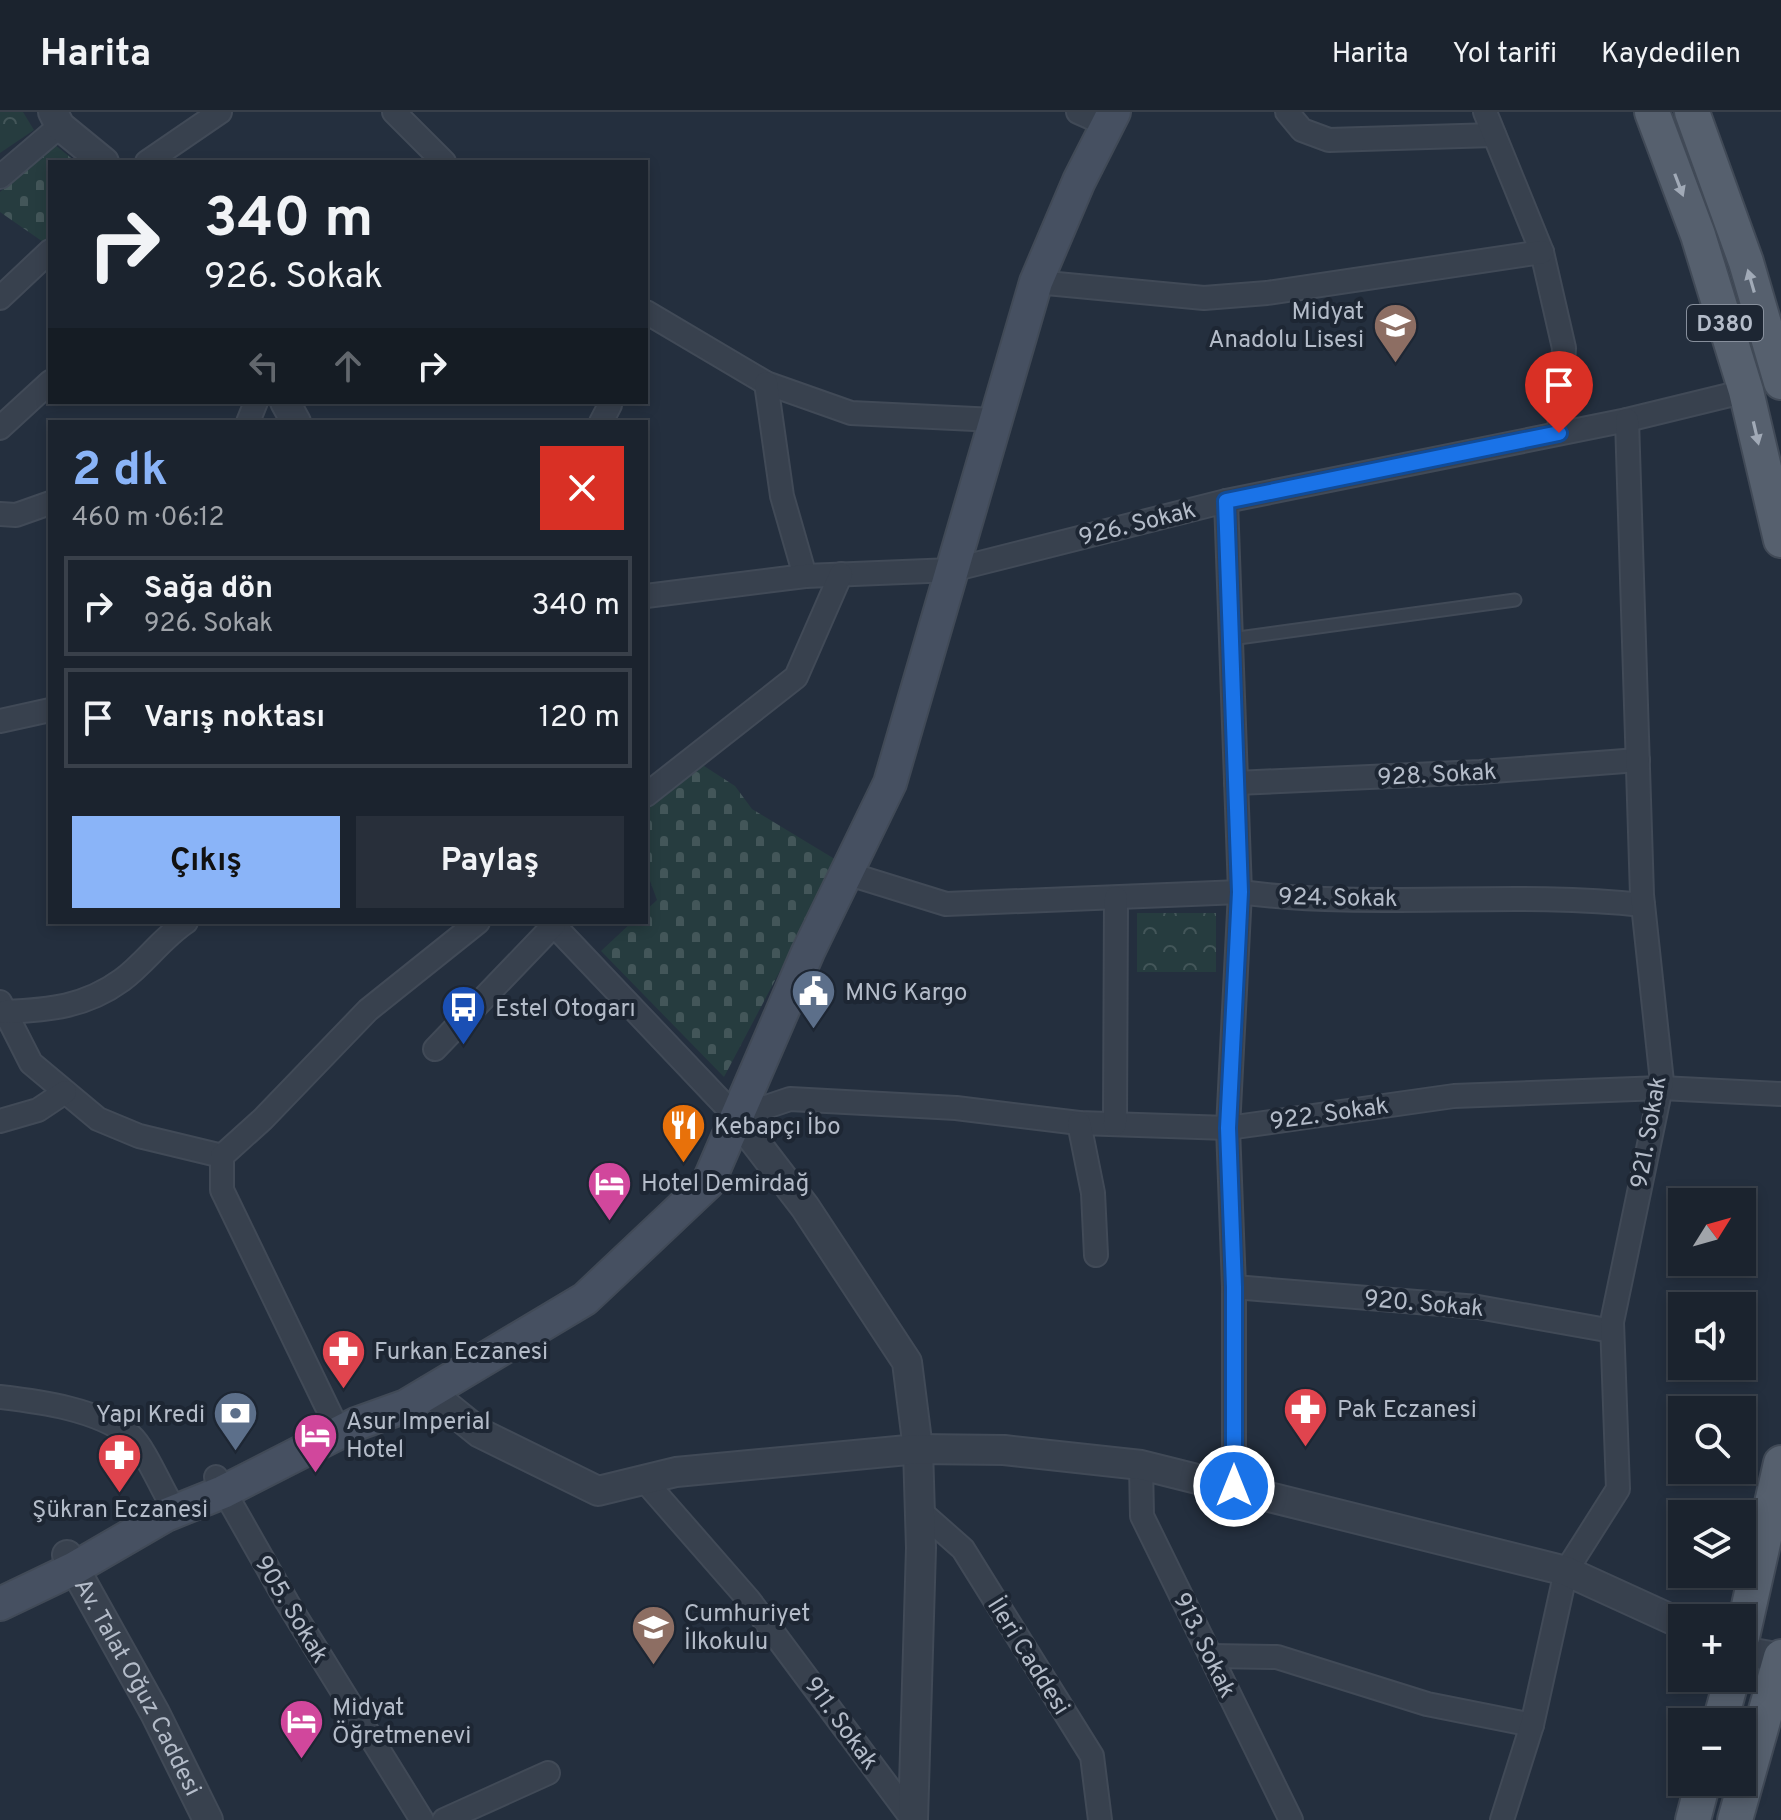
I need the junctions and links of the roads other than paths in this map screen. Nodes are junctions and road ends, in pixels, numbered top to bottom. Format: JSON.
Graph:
{"nodes":[{"id":1,"x":220,"y":112,"type":"edge"},
{"id":2,"x":394,"y":112,"type":"edge"},
{"id":3,"x":1287,"y":112,"type":"edge"},
{"id":4,"x":1485,"y":112,"type":"edge"},
{"id":5,"x":1652,"y":112,"type":"edge"},
{"id":6,"x":1099,"y":116,"type":"edge"},
{"id":7,"x":1699,"y":116,"type":"edge"},
{"id":8,"x":57,"y":119,"type":"edge"},
{"id":9,"x":1494,"y":135,"type":"junction"},
{"id":10,"x":102,"y":160,"type":"edge"},
{"id":11,"x":150,"y":160,"type":"edge"},
{"id":12,"x":442,"y":160,"type":"edge"},
{"id":13,"x":0,"y":177,"type":"edge"},
{"id":14,"x":1542,"y":252,"type":"junction"},
{"id":15,"x":48,"y":253,"type":"edge"},
{"id":16,"x":1036,"y":282,"type":"junction"},
{"id":17,"x":0,"y":298,"type":"edge"},
{"id":18,"x":648,"y":313,"type":"edge"},
{"id":19,"x":1781,"y":382,"type":"edge"},
{"id":20,"x":766,"y":383,"type":"junction"},
{"id":21,"x":48,"y":384,"type":"edge"},
{"id":22,"x":1746,"y":391,"type":"junction"},
{"id":23,"x":995,"y":420,"type":"junction"},
{"id":24,"x":1627,"y":420,"type":"junction"},
{"id":25,"x":0,"y":428,"type":"edge"},
{"id":26,"x":1559,"y":433,"type":"junction"},
{"id":27,"x":1226,"y":501,"type":"junction"},
{"id":28,"x":48,"y":504,"type":"edge"},
{"id":29,"x":0,"y":514,"type":"edge"},
{"id":30,"x":1781,"y":540,"type":"edge"},
{"id":31,"x":952,"y":570,"type":"junction"},
{"id":32,"x":841,"y":574,"type":"junction"},
{"id":33,"x":805,"y":576,"type":"junction"},
{"id":34,"x":648,"y":596,"type":"edge"},
{"id":35,"x":1515,"y":600,"type":"dead end"},
{"id":36,"x":1231,"y":639,"type":"junction"},
{"id":37,"x":48,"y":710,"type":"edge"},
{"id":38,"x":0,"y":721,"type":"edge"},
{"id":39,"x":1638,"y":760,"type":"junction"},
{"id":40,"x":1236,"y":783,"type":"junction"},
{"id":41,"x":648,"y":793,"type":"edge"},
{"id":42,"x":846,"y":873,"type":"junction"},
{"id":43,"x":1240,"y":892,"type":"junction"},
{"id":44,"x":1116,"y":898,"type":"junction"},
{"id":45,"x":1643,"y":905,"type":"junction"},
{"id":46,"x":184,"y":924,"type":"edge"},
{"id":47,"x":476,"y":924,"type":"edge"},
{"id":48,"x":553,"y":924,"type":"edge"},
{"id":49,"x":3,"y":1007,"type":"edge"},
{"id":50,"x":435,"y":1049,"type":"dead end"},
{"id":51,"x":1661,"y":1088,"type":"junction"},
{"id":52,"x":65,"y":1092,"type":"junction"},
{"id":53,"x":1781,"y":1094,"type":"edge"},
{"id":54,"x":736,"y":1117,"type":"junction"},
{"id":55,"x":0,"y":1121,"type":"edge"},
{"id":56,"x":1079,"y":1123,"type":"junction"},
{"id":57,"x":1115,"y":1124,"type":"junction"},
{"id":58,"x":1228,"y":1128,"type":"junction"},
{"id":59,"x":222,"y":1156,"type":"junction"},
{"id":60,"x":1096,"y":1255,"type":"dead end"},
{"id":61,"x":1234,"y":1287,"type":"junction"},
{"id":62,"x":1612,"y":1331,"type":"junction"},
{"id":63,"x":428,"y":1391,"type":"junction"},
{"id":64,"x":0,"y":1397,"type":"edge"},
{"id":65,"x":335,"y":1426,"type":"junction"},
{"id":66,"x":918,"y":1449,"type":"junction"},
{"id":67,"x":1781,"y":1463,"type":"edge"},
{"id":68,"x":1141,"y":1465,"type":"junction"},
{"id":69,"x":645,"y":1481,"type":"junction"},
{"id":70,"x":219,"y":1484,"type":"junction"},
{"id":71,"x":1234,"y":1486,"type":"junction"},
{"id":72,"x":169,"y":1500,"type":"junction"},
{"id":73,"x":920,"y":1511,"type":"junction"},
{"id":74,"x":70,"y":1562,"type":"junction"},
{"id":75,"x":1566,"y":1571,"type":"junction"},
{"id":76,"x":0,"y":1585,"type":"edge"},
{"id":77,"x":0,"y":1604,"type":"edge"},
{"id":78,"x":1749,"y":1604,"type":"edge"},
{"id":79,"x":1668,"y":1618,"type":"edge"},
{"id":80,"x":1756,"y":1654,"type":"edge"},
{"id":81,"x":1211,"y":1656,"type":"junction"},
{"id":82,"x":1781,"y":1658,"type":"edge"},
{"id":83,"x":1532,"y":1725,"type":"junction"},
{"id":84,"x":548,"y":1773,"type":"dead end"},
{"id":85,"x":1699,"y":1796,"type":"edge"},
{"id":86,"x":208,"y":1820,"type":"edge"},
{"id":87,"x":422,"y":1820,"type":"edge"},
{"id":88,"x":444,"y":1820,"type":"edge"},
{"id":89,"x":913,"y":1820,"type":"edge"},
{"id":90,"x":1100,"y":1820,"type":"edge"},
{"id":91,"x":1291,"y":1820,"type":"edge"},
{"id":92,"x":1502,"y":1820,"type":"edge"},
{"id":93,"x":1693,"y":1820,"type":"edge"},
{"id":94,"x":1735,"y":1820,"type":"edge"}],
"edges":[{"from":1,"to":11,"type":"street"},
{"from":2,"to":12,"type":"street"},
{"from":3,"to":9,"type":"street"},
{"from":4,"to":9,"type":"street"},
{"from":5,"to":22,"type":"main road","number":"D380","one_way":true},
{"from":6,"to":16,"type":"main road"},
{"from":19,"to":7,"type":"main road","number":"D380","one_way":true},
{"from":8,"to":10,"type":"street"},
{"from":8,"to":13,"type":"street"},
{"from":9,"to":14,"type":"street"},
{"from":14,"to":16,"type":"street"},
{"from":14,"to":26,"type":"street"},
{"from":15,"to":17,"type":"street"},
{"from":16,"to":23,"type":"main road"},
{"from":18,"to":20,"type":"street"},
{"from":20,"to":23,"type":"street"},
{"from":20,"to":33,"type":"street"},
{"from":21,"to":25,"type":"street"},
{"from":22,"to":24,"type":"street","name":"926. Sokak"},
{"from":22,"to":30,"type":"main road","number":"D380","one_way":true},
{"from":23,"to":31,"type":"main road"},
{"from":24,"to":26,"type":"street","name":"926. Sokak"},
{"from":24,"to":39,"type":"street","name":"921. Sokak"},
{"from":26,"to":27,"type":"street","name":"926. Sokak"},
{"from":27,"to":31,"type":"street","name":"926. Sokak"},
{"from":27,"to":36,"type":"street"},
{"from":28,"to":29,"type":"street"},
{"from":31,"to":32,"type":"street","name":"926. Sokak"},
{"from":31,"to":42,"type":"main road"},
{"from":32,"to":33,"type":"street","name":"926. Sokak"},
{"from":32,"to":41,"type":"street"},
{"from":33,"to":34,"type":"street","name":"926. Sokak"},
{"from":35,"to":36,"type":"lane"},
{"from":36,"to":40,"type":"street"},
{"from":37,"to":38,"type":"street"},
{"from":39,"to":40,"type":"street","name":"928. Sokak"},
{"from":39,"to":45,"type":"street","name":"921. Sokak"},
{"from":40,"to":43,"type":"street"},
{"from":42,"to":44,"type":"street","name":"924. Sokak"},
{"from":42,"to":54,"type":"main road"},
{"from":43,"to":44,"type":"street","name":"924. Sokak"},
{"from":43,"to":45,"type":"street","name":"924. Sokak"},
{"from":43,"to":58,"type":"street"},
{"from":44,"to":57,"type":"street"},
{"from":45,"to":51,"type":"street","name":"921. Sokak"},
{"from":46,"to":49,"type":"street"},
{"from":47,"to":59,"type":"street"},
{"from":48,"to":50,"type":"street"},
{"from":48,"to":54,"type":"street"},
{"from":49,"to":52,"type":"street"},
{"from":51,"to":53,"type":"street","name":"922. Sokak"},
{"from":51,"to":58,"type":"street","name":"922. Sokak"},
{"from":51,"to":62,"type":"street","name":"921. Sokak"},
{"from":52,"to":55,"type":"street"},
{"from":52,"to":59,"type":"street"},
{"from":54,"to":56,"type":"street","name":"922. Sokak"},
{"from":54,"to":63,"type":"main road"},
{"from":54,"to":66,"type":"street"},
{"from":56,"to":57,"type":"street","name":"922. Sokak"},
{"from":56,"to":60,"type":"street"},
{"from":57,"to":58,"type":"street","name":"922. Sokak"},
{"from":58,"to":61,"type":"street"},
{"from":59,"to":65,"type":"street"},
{"from":61,"to":62,"type":"street","name":"920. Sokak"},
{"from":61,"to":71,"type":"street"},
{"from":62,"to":75,"type":"street","name":"921. Sokak"},
{"from":63,"to":65,"type":"main road"},
{"from":63,"to":69,"type":"street"},
{"from":64,"to":72,"type":"street"},
{"from":65,"to":70,"type":"main road"},
{"from":66,"to":68,"type":"street"},
{"from":66,"to":69,"type":"street"},
{"from":66,"to":73,"type":"street"},
{"from":67,"to":78,"type":"main road"},
{"from":68,"to":71,"type":"street"},
{"from":68,"to":81,"type":"street","name":"913. Sokak"},
{"from":69,"to":89,"type":"street","name":"911. Sokak"},
{"from":70,"to":72,"type":"main road"},
{"from":70,"to":74,"type":"main road"},
{"from":70,"to":87,"type":"street","name":"905. Sokak"},
{"from":71,"to":75,"type":"street"},
{"from":72,"to":74,"type":"main road"},
{"from":73,"to":89,"type":"street"},
{"from":73,"to":90,"type":"street","name":"İleri Caddesi"},
{"from":74,"to":76,"type":"main road"},
{"from":74,"to":77,"type":"main road"},
{"from":74,"to":86,"type":"street","name":"Av. Talat Oğuz Caddesi"},
{"from":75,"to":79,"type":"street"},
{"from":75,"to":83,"type":"street","name":"921. Sokak"},
{"from":80,"to":82,"type":"street"},
{"from":81,"to":83,"type":"street"},
{"from":81,"to":91,"type":"street","name":"913. Sokak"},
{"from":82,"to":94,"type":"main road"},
{"from":83,"to":92,"type":"street","name":"921. Sokak"},
{"from":84,"to":88,"type":"street"},
{"from":85,"to":93,"type":"main road"}]}
